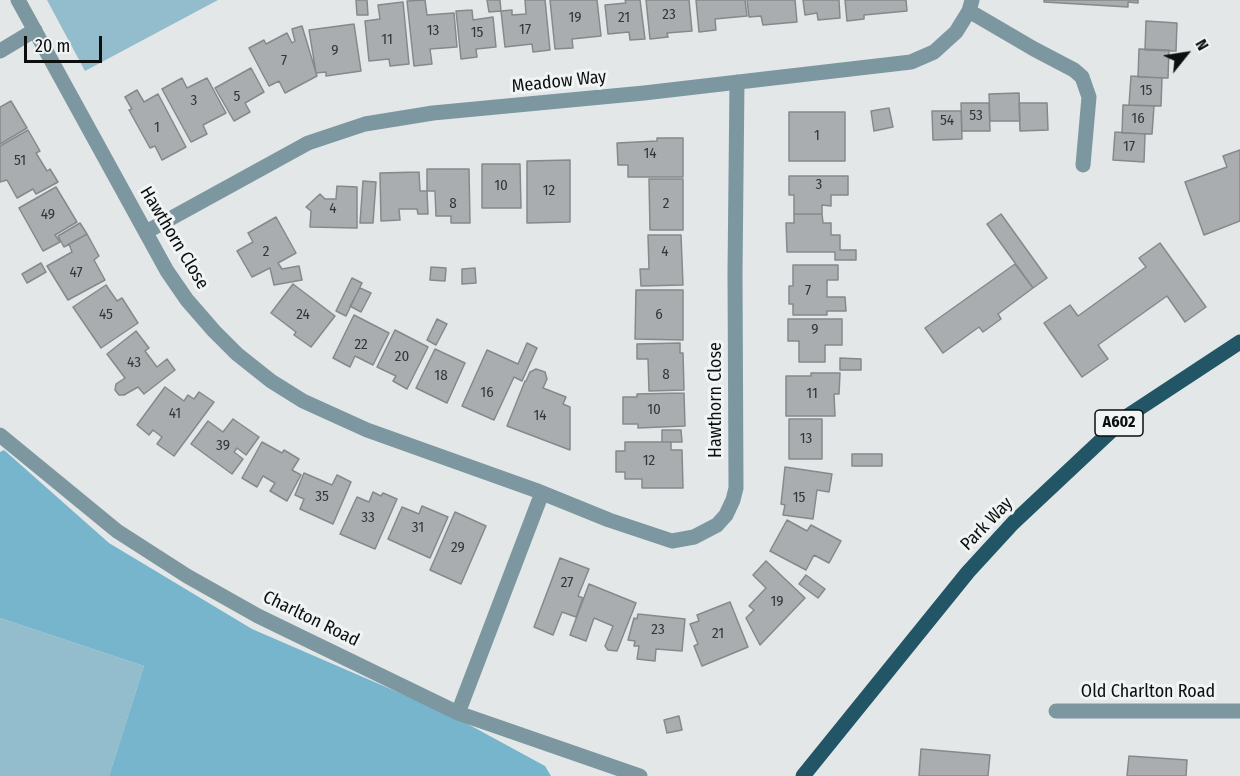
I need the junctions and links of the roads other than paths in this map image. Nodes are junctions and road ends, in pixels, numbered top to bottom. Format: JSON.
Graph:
{"nodes":[{"id":1,"x":18,"y":0,"type":"edge"},
{"id":2,"x":970,"y":6,"type":"edge"},
{"id":3,"x":35,"y":30,"type":"junction"},
{"id":4,"x":0,"y":51,"type":"edge"},
{"id":5,"x":738,"y":82,"type":"junction"},
{"id":6,"x":1083,"y":165,"type":"dead end"},
{"id":7,"x":146,"y":232,"type":"junction"},
{"id":8,"x":1240,"y":342,"type":"edge"},
{"id":9,"x":0,"y":435,"type":"edge"},
{"id":10,"x":542,"y":493,"type":"junction"},
{"id":11,"x":1056,"y":711,"type":"dead end"},
{"id":12,"x":1240,"y":711,"type":"edge"},
{"id":13,"x":458,"y":713,"type":"junction"},
{"id":14,"x":640,"y":776,"type":"edge"},
{"id":15,"x":803,"y":776,"type":"edge"}],
"edges":[{"from":1,"to":3,"type":"street","name":"Hawthorn Close"},
{"from":2,"to":5,"type":"street","name":"Meadow Way"},
{"from":2,"to":6,"type":"street"},
{"from":3,"to":4,"type":"street"},
{"from":3,"to":7,"type":"street","name":"Hawthorn Close"},
{"from":5,"to":7,"type":"street","name":"Meadow Way"},
{"from":5,"to":10,"type":"street","name":"Hawthorn Close"},
{"from":7,"to":10,"type":"street","name":"Hawthorn Close"},
{"from":8,"to":15,"type":"main road","name":"Park Way","number":"A602"},
{"from":9,"to":13,"type":"street","name":"Charlton Road"},
{"from":10,"to":13,"type":"street"},
{"from":11,"to":12,"type":"street","name":"Old Charlton Road"},
{"from":13,"to":14,"type":"street","name":"Charlton Road"}]}
